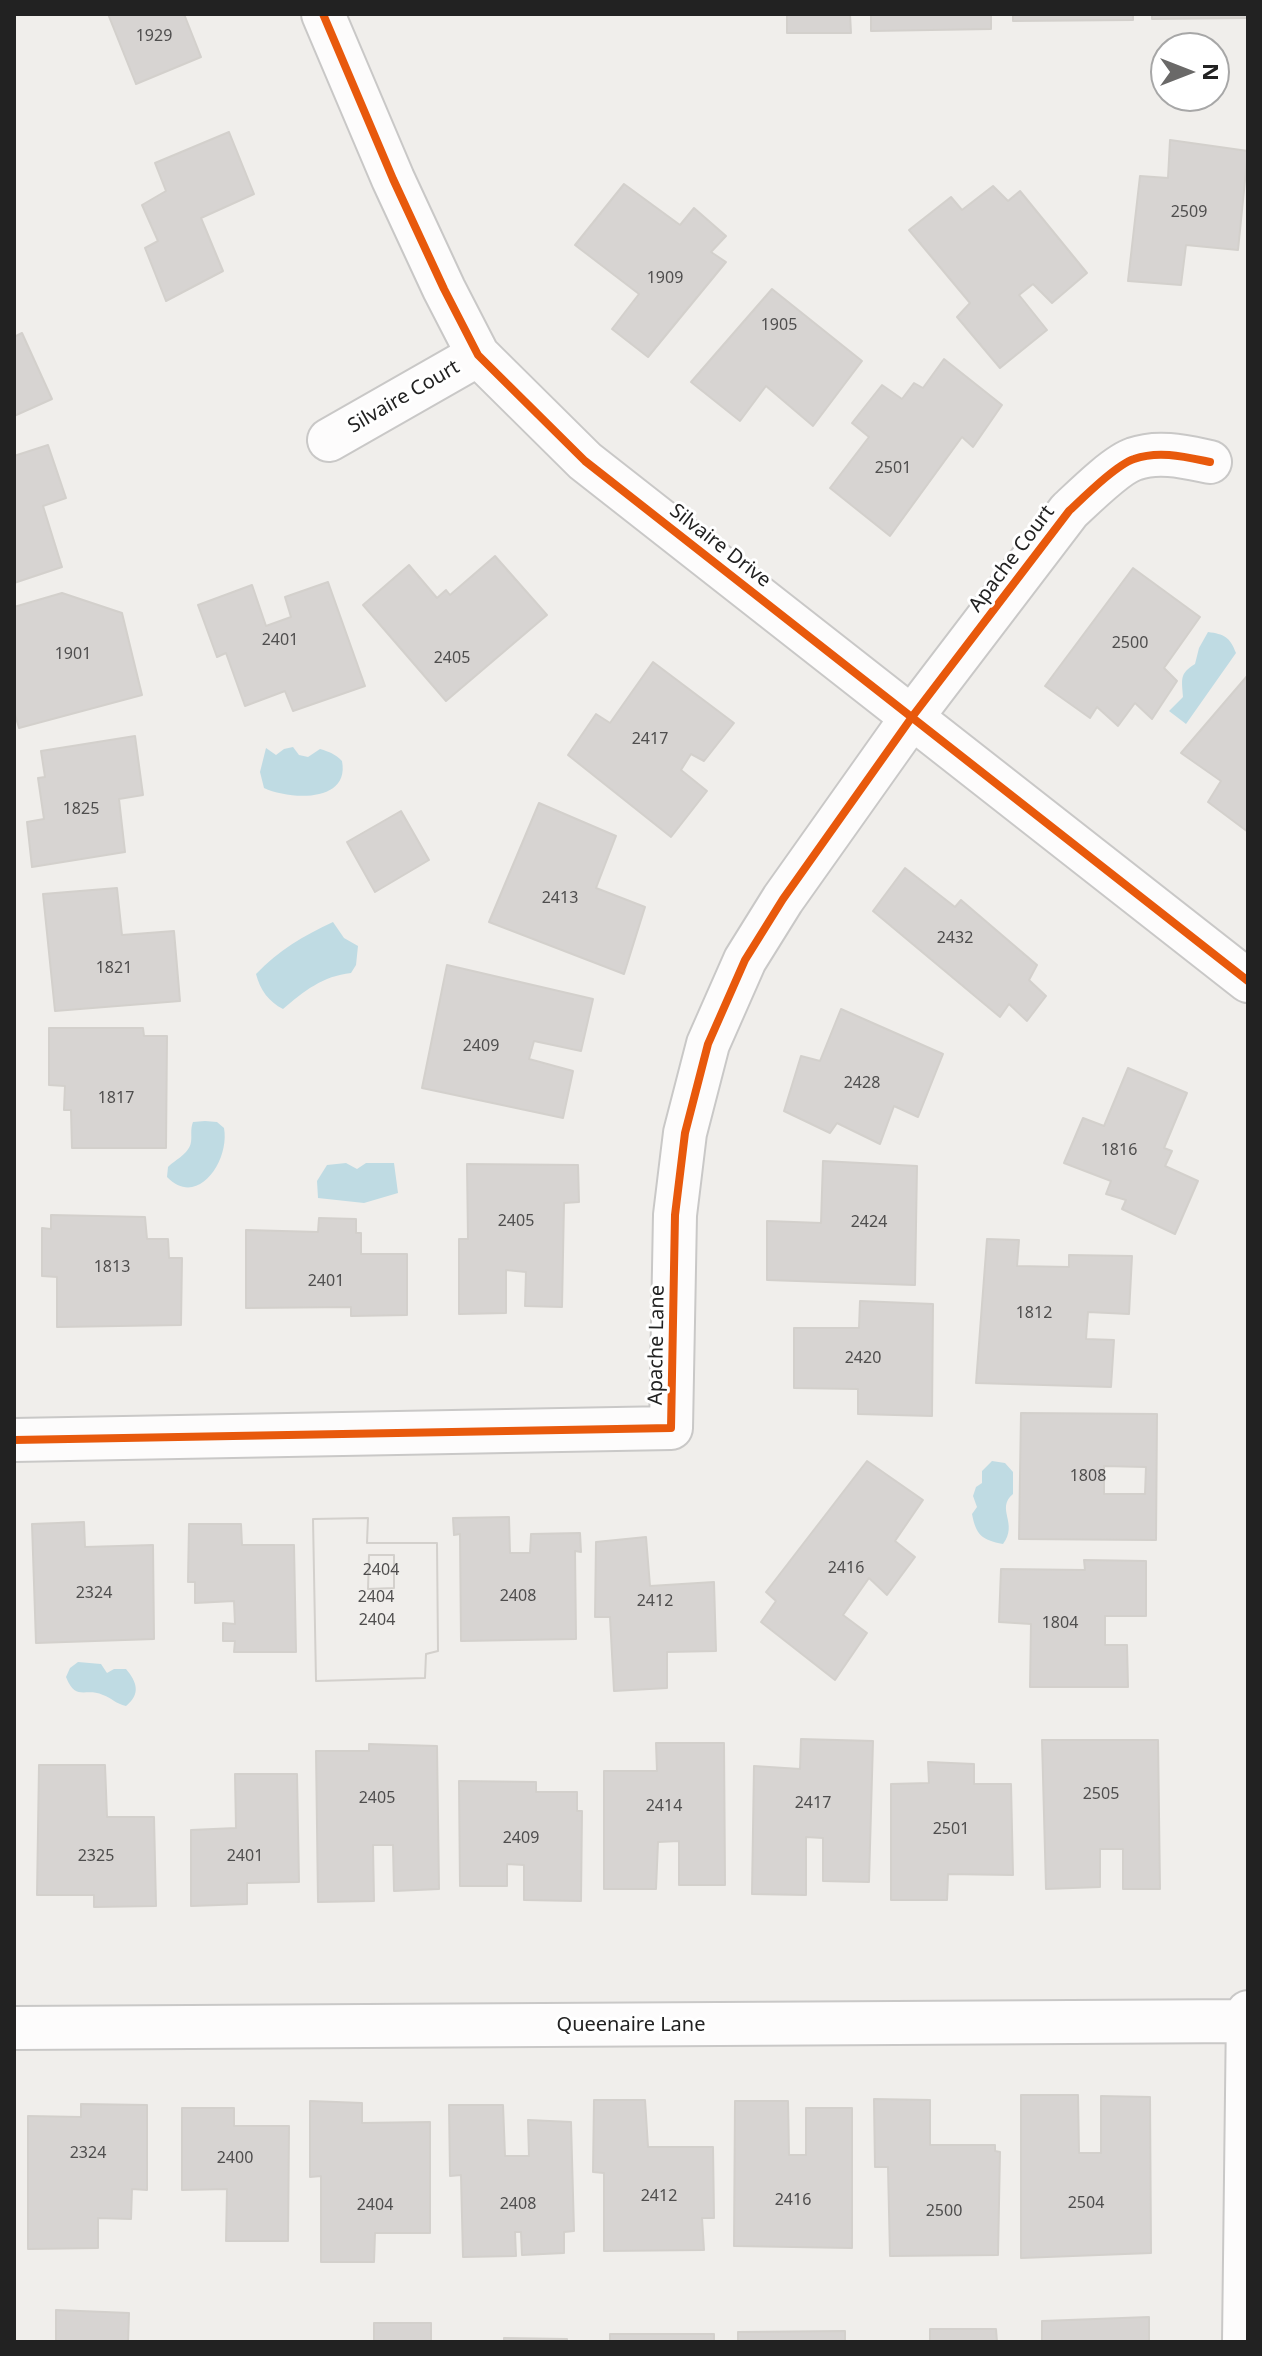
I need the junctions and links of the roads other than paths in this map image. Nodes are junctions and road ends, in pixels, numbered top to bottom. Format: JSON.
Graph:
{"nodes":[{"id":1,"x":323,"y":14,"type":"edge"},
{"id":2,"x":478,"y":355,"type":"junction"},
{"id":3,"x":329,"y":440,"type":"dead end"},
{"id":4,"x":1210,"y":462,"type":"dead end"},
{"id":5,"x":912,"y":717,"type":"junction"},
{"id":6,"x":1248,"y":981,"type":"edge"},
{"id":7,"x":14,"y":1440,"type":"edge"},
{"id":8,"x":1248,"y":2012,"type":"edge"},
{"id":9,"x":1248,"y":2021,"type":"edge"},
{"id":10,"x":14,"y":2028,"type":"edge"},
{"id":11,"x":1244,"y":2342,"type":"edge"}],
"edges":[{"from":1,"to":2,"type":"street","name":"Silvaire Drive"},
{"from":2,"to":3,"type":"street","name":"Silvaire Court"},
{"from":2,"to":5,"type":"street","name":"Silvaire Drive"},
{"from":4,"to":5,"type":"street","name":"Apache Court"},
{"from":5,"to":6,"type":"street","name":"Silvaire Drive"},
{"from":5,"to":7,"type":"street","name":"Apache Lane"},
{"from":8,"to":9,"type":"street"},
{"from":9,"to":10,"type":"street","name":"Queenaire Lane"},
{"from":9,"to":11,"type":"street"}]}
